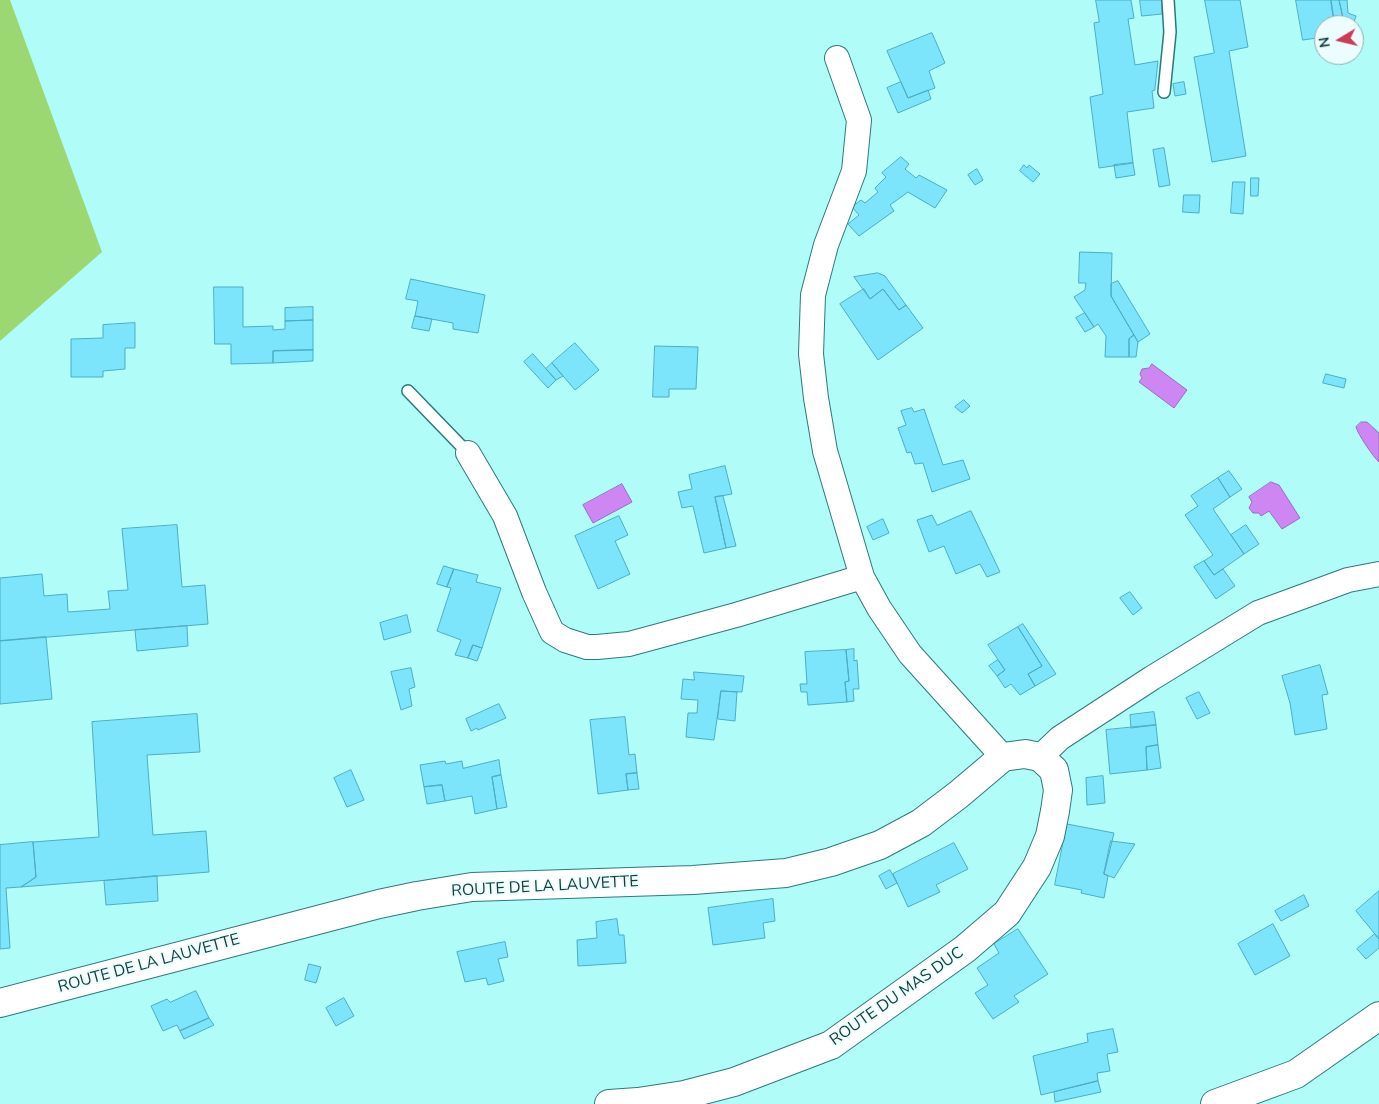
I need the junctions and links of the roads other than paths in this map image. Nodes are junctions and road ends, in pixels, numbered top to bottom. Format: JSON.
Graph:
{"nodes":[{"id":1,"x":1168,"y":0,"type":"edge"},
{"id":2,"x":837,"y":58,"type":"dead end"},
{"id":3,"x":1164,"y":92,"type":"dead end"},
{"id":4,"x":408,"y":391,"type":"dead end"},
{"id":5,"x":468,"y":453,"type":"joint"},
{"id":6,"x":1379,"y":574,"type":"edge"},
{"id":7,"x":862,"y":577,"type":"junction"},
{"id":8,"x":1003,"y":757,"type":"junction"},
{"id":9,"x":1040,"y":757,"type":"junction"},
{"id":10,"x":0,"y":1003,"type":"edge"},
{"id":11,"x":1379,"y":1016,"type":"edge"},
{"id":12,"x":608,"y":1104,"type":"edge"},
{"id":13,"x":1215,"y":1104,"type":"edge"}],
"edges":[{"from":1,"to":3,"type":"lane"},
{"from":2,"to":7,"type":"street"},
{"from":4,"to":5,"type":"lane"},
{"from":5,"to":7,"type":"street"},
{"from":6,"to":9,"type":"street"},
{"from":7,"to":8,"type":"street"},
{"from":8,"to":9,"type":"street"},
{"from":8,"to":10,"type":"street","name":"ROUTE DE LA LAUVETTE"},
{"from":9,"to":12,"type":"street","name":"ROUTE DU MAS DUC"},
{"from":11,"to":13,"type":"street"}]}
